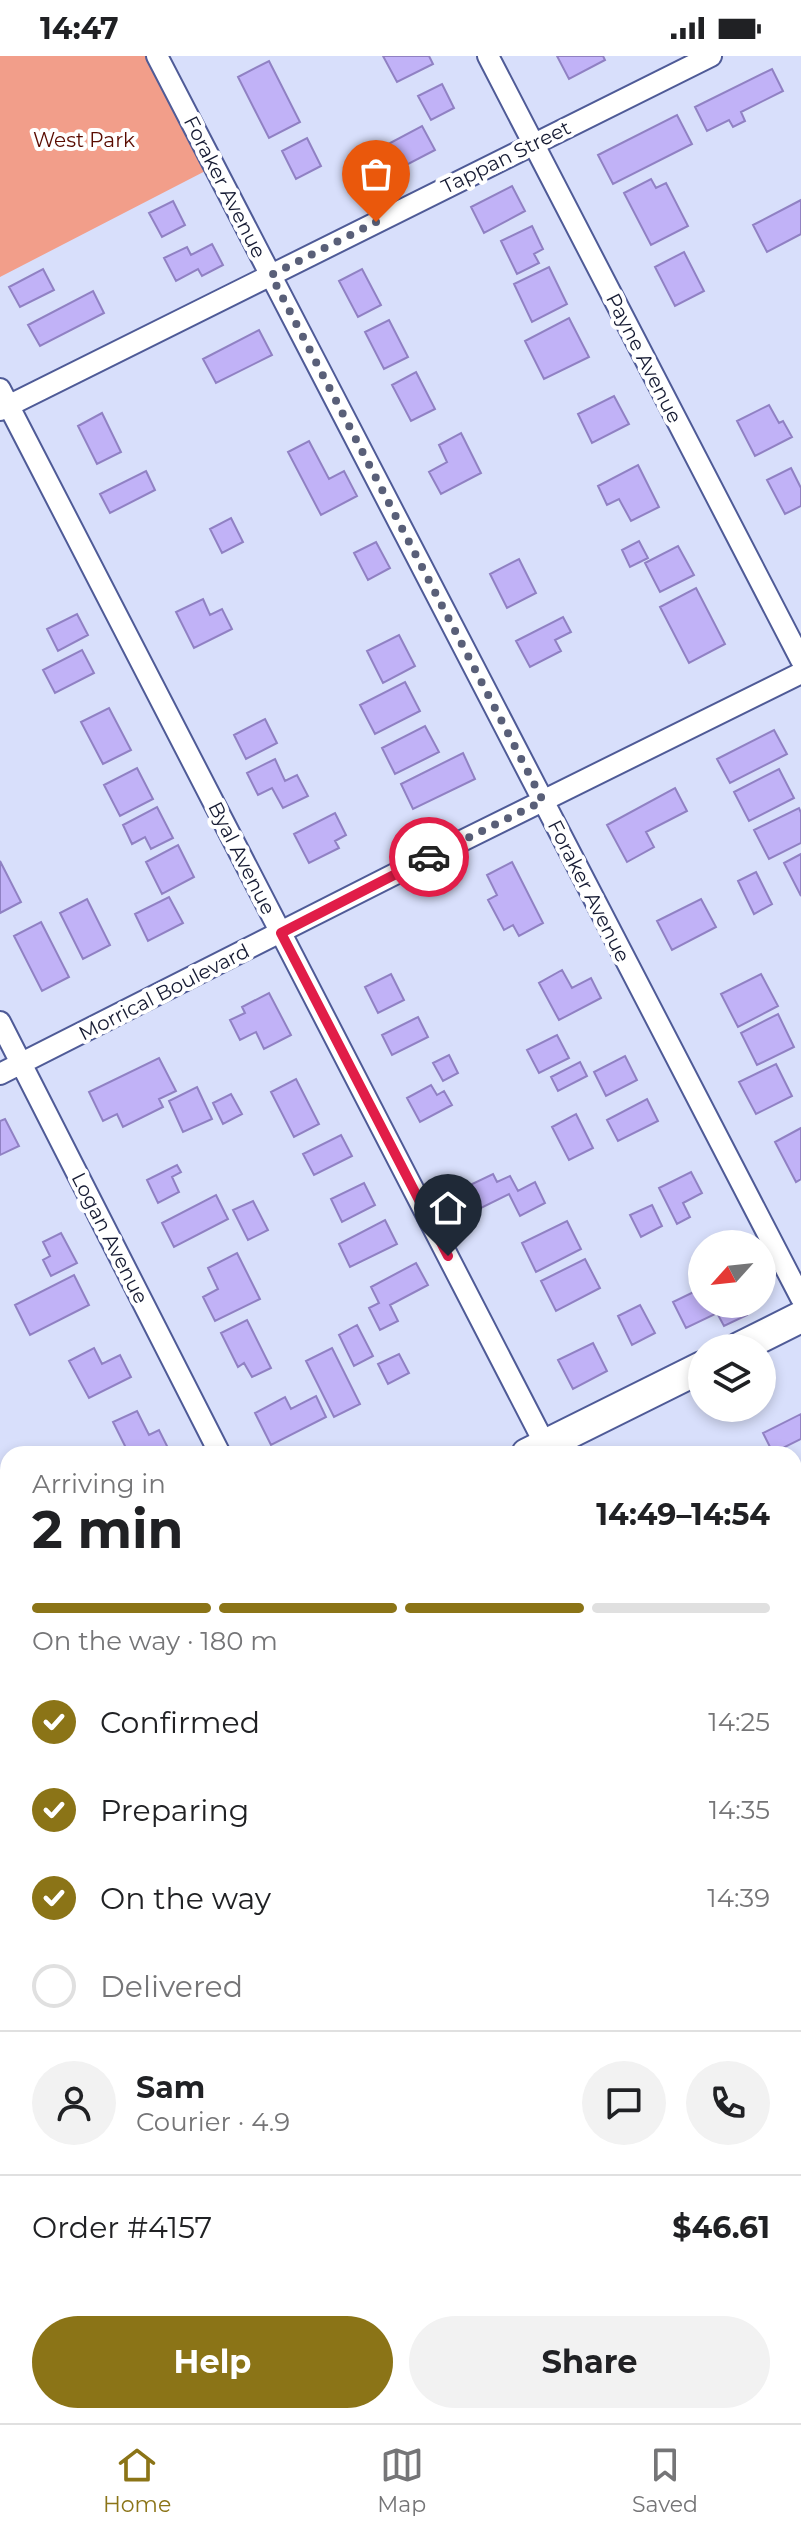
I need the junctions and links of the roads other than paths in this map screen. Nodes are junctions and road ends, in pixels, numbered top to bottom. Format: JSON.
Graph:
{"nodes":[{"id":1,"x":157,"y":56,"type":"edge"},
{"id":2,"x":488,"y":56,"type":"edge"},
{"id":3,"x":711,"y":56,"type":"edge"},
{"id":4,"x":533,"y":144,"type":"junction"},
{"id":5,"x":271,"y":275,"type":"junction"},
{"id":6,"x":3,"y":402,"type":"edge"},
{"id":7,"x":801,"y":660,"type":"edge"},
{"id":8,"x":801,"y":673,"type":"edge"},
{"id":9,"x":543,"y":801,"type":"junction"},
{"id":10,"x":281,"y":933,"type":"junction"},
{"id":11,"x":0,"y":1022,"type":"edge"},
{"id":12,"x":21,"y":1063,"type":"junction"},
{"id":13,"x":0,"y":1074,"type":"edge"},
{"id":14,"x":801,"y":1298,"type":"edge"},
{"id":15,"x":801,"y":1317,"type":"edge"},
{"id":16,"x":767,"y":1334,"type":"edge"},
{"id":17,"x":688,"y":1374,"type":"edge"},
{"id":18,"x":216,"y":1446,"type":"edge"},
{"id":19,"x":538,"y":1446,"type":"edge"},
{"id":20,"x":551,"y":1446,"type":"edge"}],
"edges":[{"from":1,"to":5,"type":"street","name":"Foraker Avenue"},
{"from":2,"to":4,"type":"street","name":"Payne Avenue"},
{"from":3,"to":4,"type":"street","name":"Tappan Street"},
{"from":4,"to":5,"type":"street","name":"Tappan Street"},
{"from":4,"to":7,"type":"street","name":"Payne Avenue"},
{"from":5,"to":6,"type":"street","name":"Tappan Street"},
{"from":5,"to":9,"type":"street","name":"Foraker Avenue"},
{"from":6,"to":10,"type":"street","name":"Byal Avenue"},
{"from":8,"to":9,"type":"street","name":"Morrical Boulevard"},
{"from":9,"to":10,"type":"street","name":"Morrical Boulevard"},
{"from":9,"to":14,"type":"street","name":"Foraker Avenue"},
{"from":10,"to":12,"type":"street","name":"Morrical Boulevard"},
{"from":10,"to":19,"type":"street","name":"Byal Avenue"},
{"from":11,"to":12,"type":"street","name":"Logan Avenue"},
{"from":12,"to":13,"type":"street","name":"Morrical Boulevard"},
{"from":12,"to":18,"type":"street","name":"Logan Avenue"},
{"from":15,"to":16,"type":"street"},
{"from":17,"to":20,"type":"street"}]}
